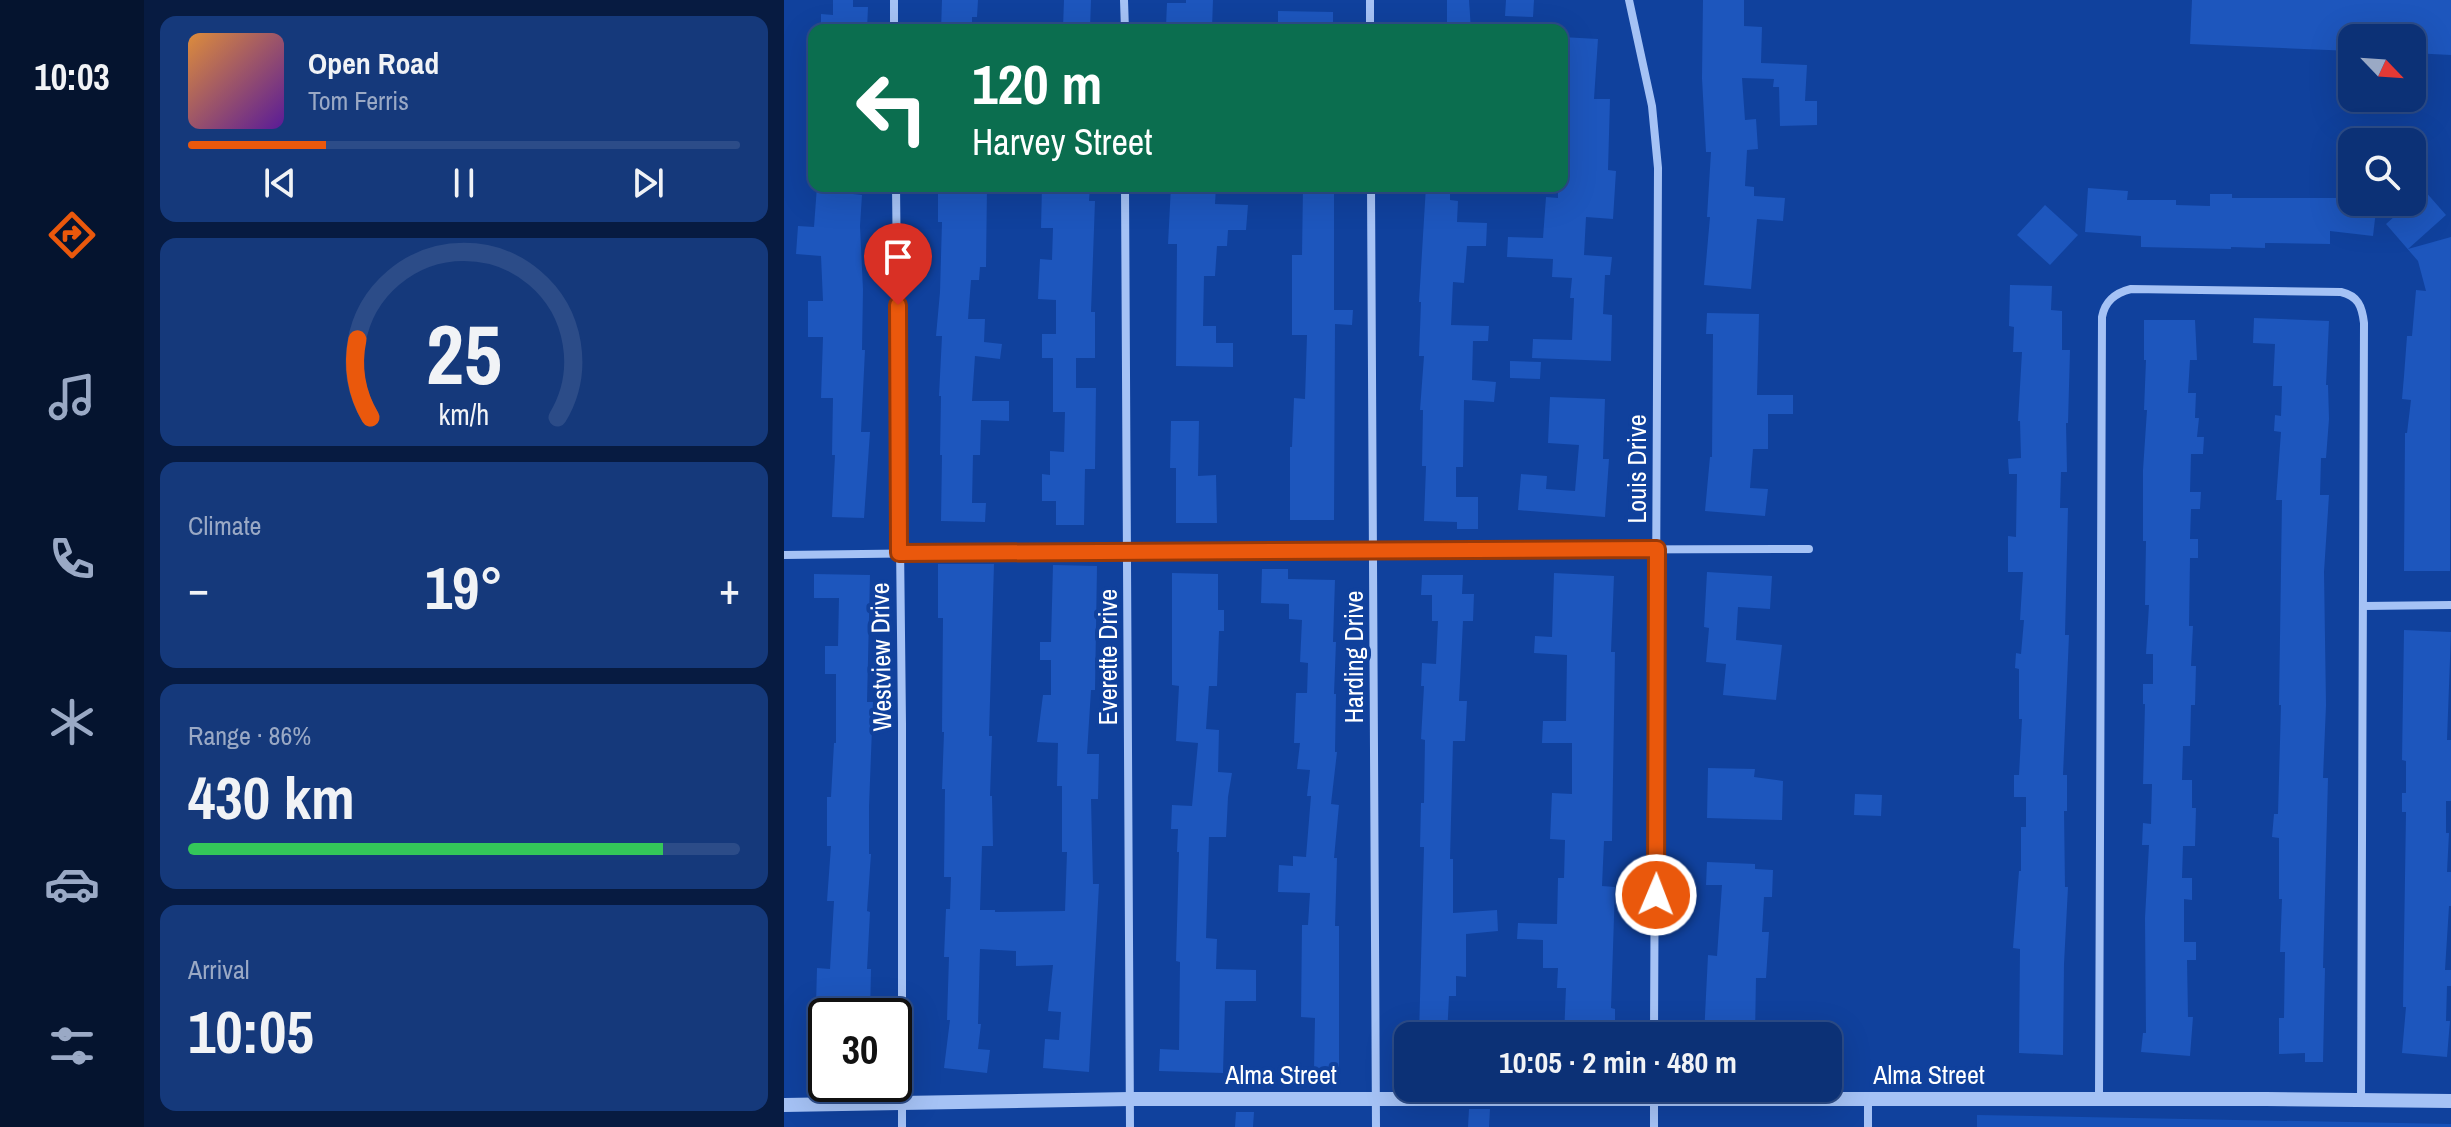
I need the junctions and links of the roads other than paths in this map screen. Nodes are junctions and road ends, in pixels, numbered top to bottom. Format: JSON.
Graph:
{"nodes":[{"id":1,"x":894,"y":0,"type":"edge"},
{"id":2,"x":1124,"y":0,"type":"edge"},
{"id":3,"x":1370,"y":0,"type":"edge"},
{"id":4,"x":1629,"y":0,"type":"edge"},
{"id":5,"x":894,"y":24,"type":"edge"},
{"id":6,"x":1125,"y":24,"type":"edge"},
{"id":7,"x":1370,"y":24,"type":"edge"},
{"id":8,"x":896,"y":192,"type":"edge"},
{"id":9,"x":1125,"y":192,"type":"edge"},
{"id":10,"x":1371,"y":192,"type":"edge"},
{"id":11,"x":1657,"y":549,"type":"junction"},
{"id":12,"x":1809,"y":549,"type":"dead end"},
{"id":13,"x":1127,"y":550,"type":"junction"},
{"id":14,"x":1373,"y":550,"type":"junction"},
{"id":15,"x":899,"y":553,"type":"junction"},
{"id":16,"x":784,"y":555,"type":"edge"},
{"id":17,"x":2451,"y":605,"type":"edge"},
{"id":18,"x":2364,"y":606,"type":"junction"},
{"id":19,"x":1654,"y":1022,"type":"edge"},
{"id":20,"x":1842,"y":1098,"type":"edge"},
{"id":21,"x":1130,"y":1099,"type":"junction"},
{"id":22,"x":1376,"y":1099,"type":"junction"},
{"id":23,"x":1394,"y":1099,"type":"edge"},
{"id":24,"x":1868,"y":1099,"type":"junction"},
{"id":25,"x":2099,"y":1099,"type":"junction"},
{"id":26,"x":2361,"y":1101,"type":"junction"},
{"id":27,"x":2451,"y":1101,"type":"edge"},
{"id":28,"x":1654,"y":1102,"type":"edge"},
{"id":29,"x":902,"y":1104,"type":"junction"},
{"id":30,"x":784,"y":1105,"type":"edge"},
{"id":31,"x":902,"y":1127,"type":"edge"},
{"id":32,"x":1130,"y":1127,"type":"edge"},
{"id":33,"x":1376,"y":1127,"type":"edge"},
{"id":34,"x":1654,"y":1127,"type":"edge"},
{"id":35,"x":1868,"y":1127,"type":"edge"}],
"edges":[{"from":1,"to":5,"type":"street"},
{"from":2,"to":6,"type":"street"},
{"from":3,"to":7,"type":"street"},
{"from":4,"to":11,"type":"street","name":"Louis Drive"},
{"from":8,"to":15,"type":"street","name":"Westview Drive"},
{"from":9,"to":13,"type":"street","name":"Everette Drive"},
{"from":10,"to":14,"type":"street","name":"Harding Drive"},
{"from":11,"to":12,"type":"street"},
{"from":11,"to":14,"type":"street"},
{"from":11,"to":19,"type":"street","name":"Louis Drive"},
{"from":13,"to":14,"type":"street"},
{"from":13,"to":15,"type":"street"},
{"from":13,"to":21,"type":"street","name":"Everette Drive"},
{"from":14,"to":22,"type":"street","name":"Harding Drive"},
{"from":15,"to":16,"type":"street"},
{"from":15,"to":29,"type":"street","name":"Westview Drive"},
{"from":17,"to":18,"type":"street"},
{"from":18,"to":25,"type":"street"},
{"from":18,"to":26,"type":"street"},
{"from":20,"to":24,"type":"street","name":"Alma Street"},
{"from":21,"to":22,"type":"street","name":"Alma Street"},
{"from":21,"to":29,"type":"street","name":"Alma Street"},
{"from":21,"to":32,"type":"street","name":"Everette Drive"},
{"from":22,"to":23,"type":"street","name":"Alma Street"},
{"from":22,"to":33,"type":"street","name":"Harding Drive"},
{"from":24,"to":25,"type":"street","name":"Alma Street"},
{"from":24,"to":35,"type":"street"},
{"from":25,"to":26,"type":"street","name":"Alma Street"},
{"from":26,"to":27,"type":"street","name":"Alma Street"},
{"from":28,"to":34,"type":"street"},
{"from":29,"to":30,"type":"street","name":"Alma Street"},
{"from":29,"to":31,"type":"street","name":"Westview Drive"}]}
